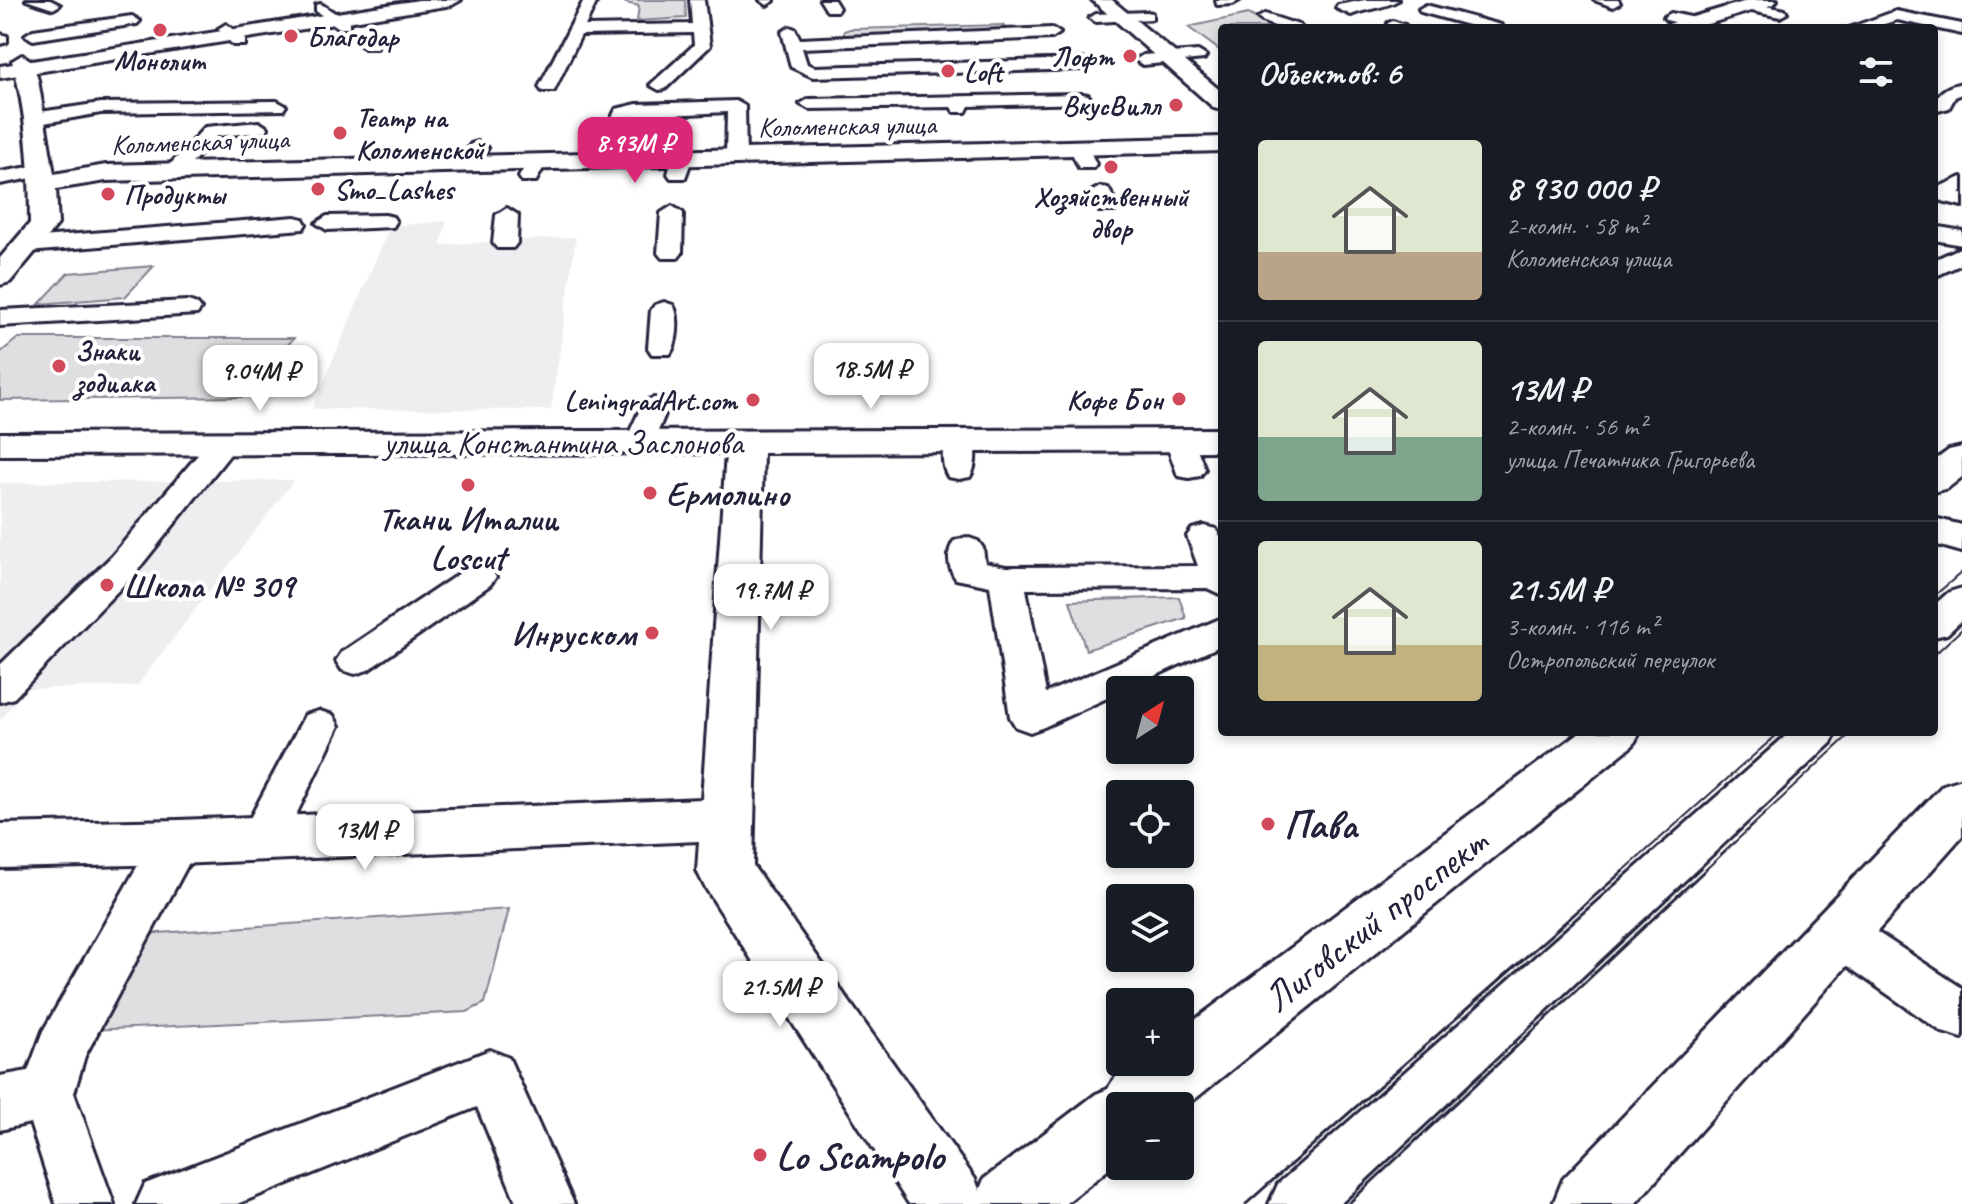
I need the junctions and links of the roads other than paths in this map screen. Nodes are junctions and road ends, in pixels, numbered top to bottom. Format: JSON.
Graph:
{"nodes":[{"id":1,"x":33,"y":0,"type":"edge"},
{"id":2,"x":412,"y":0,"type":"edge"},
{"id":3,"x":697,"y":0,"type":"edge"},
{"id":4,"x":1391,"y":0,"type":"edge"},
{"id":5,"x":590,"y":1,"type":"edge"},
{"id":6,"x":1719,"y":2,"type":"dead end"},
{"id":7,"x":442,"y":3,"type":"edge"},
{"id":8,"x":1456,"y":3,"type":"dead end"},
{"id":9,"x":1745,"y":7,"type":"junction"},
{"id":10,"x":1774,"y":7,"type":"edge"},
{"id":11,"x":1098,"y":9,"type":"edge"},
{"id":12,"x":1351,"y":11,"type":"dead end"},
{"id":13,"x":1135,"y":15,"type":"edge"},
{"id":14,"x":333,"y":16,"type":"junction"},
{"id":15,"x":1265,"y":18,"type":"dead end"},
{"id":16,"x":132,"y":21,"type":"dead end"},
{"id":17,"x":1674,"y":22,"type":"edge"},
{"id":18,"x":1282,"y":24,"type":"edge"},
{"id":19,"x":1481,"y":24,"type":"edge"},
{"id":20,"x":1863,"y":24,"type":"edge"},
{"id":21,"x":80,"y":26,"type":"junction"},
{"id":22,"x":1046,"y":27,"type":"dead end"},
{"id":23,"x":700,"y":28,"type":"junction"},
{"id":24,"x":1962,"y":29,"type":"edge"},
{"id":25,"x":575,"y":31,"type":"junction"},
{"id":26,"x":33,"y":35,"type":"dead end"},
{"id":27,"x":1143,"y":60,"type":"dead end"},
{"id":28,"x":1190,"y":63,"type":"junction"},
{"id":29,"x":1083,"y":64,"type":"dead end"},
{"id":30,"x":12,"y":67,"type":"edge"},
{"id":31,"x":1938,"y":78,"type":"edge"},
{"id":32,"x":1961,"y":85,"type":"edge"},
{"id":33,"x":548,"y":87,"type":"dead end"},
{"id":34,"x":658,"y":96,"type":"junction"},
{"id":35,"x":1218,"y":98,"type":"edge"},
{"id":36,"x":1082,"y":99,"type":"dead end"},
{"id":37,"x":809,"y":104,"type":"dead end"},
{"id":38,"x":277,"y":106,"type":"dead end"},
{"id":39,"x":1938,"y":106,"type":"edge"},
{"id":40,"x":33,"y":119,"type":"junction"},
{"id":41,"x":264,"y":128,"type":"dead end"},
{"id":42,"x":1218,"y":144,"type":"edge"},
{"id":43,"x":736,"y":158,"type":"junction"},
{"id":44,"x":172,"y":160,"type":"junction"},
{"id":45,"x":601,"y":161,"type":"junction"},
{"id":46,"x":0,"y":178,"type":"edge"},
{"id":47,"x":42,"y":178,"type":"junction"},
{"id":48,"x":1962,"y":183,"type":"edge"},
{"id":49,"x":1962,"y":200,"type":"edge"},
{"id":50,"x":672,"y":213,"type":"dead end"},
{"id":51,"x":507,"y":215,"type":"dead end"},
{"id":52,"x":385,"y":222,"type":"dead end"},
{"id":53,"x":327,"y":223,"type":"dead end"},
{"id":54,"x":295,"y":224,"type":"dead end"},
{"id":55,"x":1938,"y":234,"type":"edge"},
{"id":56,"x":1962,"y":238,"type":"edge"},
{"id":57,"x":505,"y":243,"type":"dead end"},
{"id":58,"x":28,"y":245,"type":"junction"},
{"id":59,"x":670,"y":253,"type":"dead end"},
{"id":60,"x":1962,"y":254,"type":"edge"},
{"id":61,"x":1938,"y":268,"type":"edge"},
{"id":62,"x":0,"y":276,"type":"edge"},
{"id":63,"x":188,"y":309,"type":"dead end"},
{"id":64,"x":664,"y":310,"type":"dead end"},
{"id":65,"x":0,"y":318,"type":"edge"},
{"id":66,"x":661,"y":348,"type":"dead end"},
{"id":67,"x":654,"y":407,"type":"dead end"},
{"id":68,"x":640,"y":442,"type":"junction"},
{"id":69,"x":745,"y":442,"type":"junction"},
{"id":70,"x":1218,"y":442,"type":"edge"},
{"id":71,"x":224,"y":443,"type":"junction"},
{"id":72,"x":0,"y":444,"type":"edge"},
{"id":73,"x":1962,"y":458,"type":"edge"},
{"id":74,"x":1938,"y":477,"type":"edge"},
{"id":75,"x":1938,"y":531,"type":"edge"},
{"id":76,"x":1204,"y":536,"type":"dead end"},
{"id":77,"x":1962,"y":539,"type":"edge"},
{"id":78,"x":966,"y":548,"type":"dead end"},
{"id":79,"x":1938,"y":558,"type":"edge"},
{"id":80,"x":1962,"y":565,"type":"edge"},
{"id":81,"x":1218,"y":571,"type":"edge"},
{"id":82,"x":478,"y":577,"type":"dead end"},
{"id":83,"x":1006,"y":578,"type":"junction"},
{"id":84,"x":1218,"y":579,"type":"edge"},
{"id":85,"x":1962,"y":600,"type":"edge"},
{"id":86,"x":1938,"y":621,"type":"edge"},
{"id":87,"x":1218,"y":632,"type":"edge"},
{"id":88,"x":355,"y":661,"type":"dead end"},
{"id":89,"x":0,"y":688,"type":"edge"},
{"id":90,"x":319,"y":726,"type":"dead end"},
{"id":91,"x":1610,"y":736,"type":"edge"},
{"id":92,"x":1813,"y":736,"type":"edge"},
{"id":93,"x":1962,"y":800,"type":"edge"},
{"id":94,"x":728,"y":820,"type":"junction"},
{"id":95,"x":263,"y":837,"type":"junction"},
{"id":96,"x":178,"y":842,"type":"junction"},
{"id":97,"x":0,"y":846,"type":"edge"},
{"id":98,"x":1837,"y":932,"type":"junction"},
{"id":99,"x":1960,"y":1015,"type":"dead end"},
{"id":100,"x":1152,"y":1092,"type":"edge"},
{"id":101,"x":24,"y":1098,"type":"edge"},
{"id":102,"x":1106,"y":1128,"type":"edge"},
{"id":103,"x":546,"y":1203,"type":"edge"},
{"id":104,"x":85,"y":1204,"type":"edge"},
{"id":105,"x":165,"y":1204,"type":"edge"},
{"id":106,"x":950,"y":1204,"type":"edge"},
{"id":107,"x":1009,"y":1204,"type":"edge"},
{"id":108,"x":1298,"y":1204,"type":"edge"},
{"id":109,"x":1588,"y":1204,"type":"edge"}],
"edges":[{"from":1,"to":21,"type":"lane"},
{"from":2,"to":14,"type":"street"},
{"from":3,"to":23,"type":"lane"},
{"from":4,"to":12,"type":"lane"},
{"from":5,"to":25,"type":"lane"},
{"from":6,"to":9,"type":"lane"},
{"from":7,"to":14,"type":"street"},
{"from":8,"to":19,"type":"lane"},
{"from":9,"to":10,"type":"street"},
{"from":9,"to":17,"type":"street"},
{"from":11,"to":13,"type":"street"},
{"from":13,"to":28,"type":"street"},
{"from":13,"to":28,"type":"street"},
{"from":14,"to":30,"type":"street"},
{"from":15,"to":18,"type":"lane"},
{"from":16,"to":21,"type":"lane"},
{"from":20,"to":24,"type":"lane"},
{"from":21,"to":26,"type":"lane"},
{"from":22,"to":29,"type":"lane"},
{"from":23,"to":25,"type":"lane"},
{"from":23,"to":34,"type":"lane"},
{"from":25,"to":33,"type":"lane"},
{"from":27,"to":28,"type":"lane"},
{"from":28,"to":35,"type":"street"},
{"from":30,"to":40,"type":"street"},
{"from":31,"to":32,"type":"lane"},
{"from":32,"to":39,"type":"lane"},
{"from":34,"to":43,"type":"lane"},
{"from":34,"to":45,"type":"lane"},
{"from":36,"to":37,"type":"lane"},
{"from":38,"to":40,"type":"lane"},
{"from":40,"to":47,"type":"street"},
{"from":41,"to":44,"type":"lane"},
{"from":42,"to":43,"type":"street","name":"Коломенская улица"},
{"from":43,"to":45,"type":"street","name":"Коломенская улица"},
{"from":44,"to":45,"type":"street","name":"Коломенская улица"},
{"from":44,"to":47,"type":"street","name":"Коломенская улица"},
{"from":46,"to":47,"type":"lane"},
{"from":47,"to":58,"type":"street"},
{"from":48,"to":49,"type":"lane"},
{"from":50,"to":59,"type":"lane"},
{"from":51,"to":57,"type":"lane"},
{"from":52,"to":53,"type":"lane"},
{"from":54,"to":58,"type":"lane"},
{"from":55,"to":56,"type":"lane"},
{"from":58,"to":62,"type":"street"},
{"from":60,"to":61,"type":"lane"},
{"from":63,"to":65,"type":"lane"},
{"from":64,"to":66,"type":"lane"},
{"from":67,"to":68,"type":"lane"},
{"from":68,"to":69,"type":"street","name":"улица Константина Заслонова"},
{"from":68,"to":71,"type":"street","name":"улица Константина Заслонова"},
{"from":69,"to":70,"type":"street","name":"улица Константина Заслонова"},
{"from":69,"to":94,"type":"street"},
{"from":71,"to":72,"type":"street","name":"улица Константина Заслонова"},
{"from":71,"to":89,"type":"lane"},
{"from":73,"to":74,"type":"street"},
{"from":75,"to":77,"type":"street"},
{"from":76,"to":81,"type":"lane"},
{"from":78,"to":83,"type":"lane"},
{"from":79,"to":80,"type":"street"},
{"from":82,"to":88,"type":"lane"},
{"from":83,"to":84,"type":"lane"},
{"from":83,"to":87,"type":"lane"},
{"from":85,"to":86,"type":"lane"},
{"from":90,"to":95,"type":"lane"},
{"from":91,"to":100,"type":"street","name":"Лиговский проспект"},
{"from":92,"to":108,"type":"lane"},
{"from":93,"to":98,"type":"street"},
{"from":94,"to":95,"type":"street"},
{"from":94,"to":106,"type":"street"},
{"from":95,"to":96,"type":"street"},
{"from":96,"to":97,"type":"street"},
{"from":96,"to":101,"type":"lane"},
{"from":98,"to":99,"type":"lane"},
{"from":98,"to":109,"type":"street"},
{"from":101,"to":104,"type":"lane"},
{"from":102,"to":107,"type":"street"},
{"from":103,"to":105,"type":"lane"}]}
